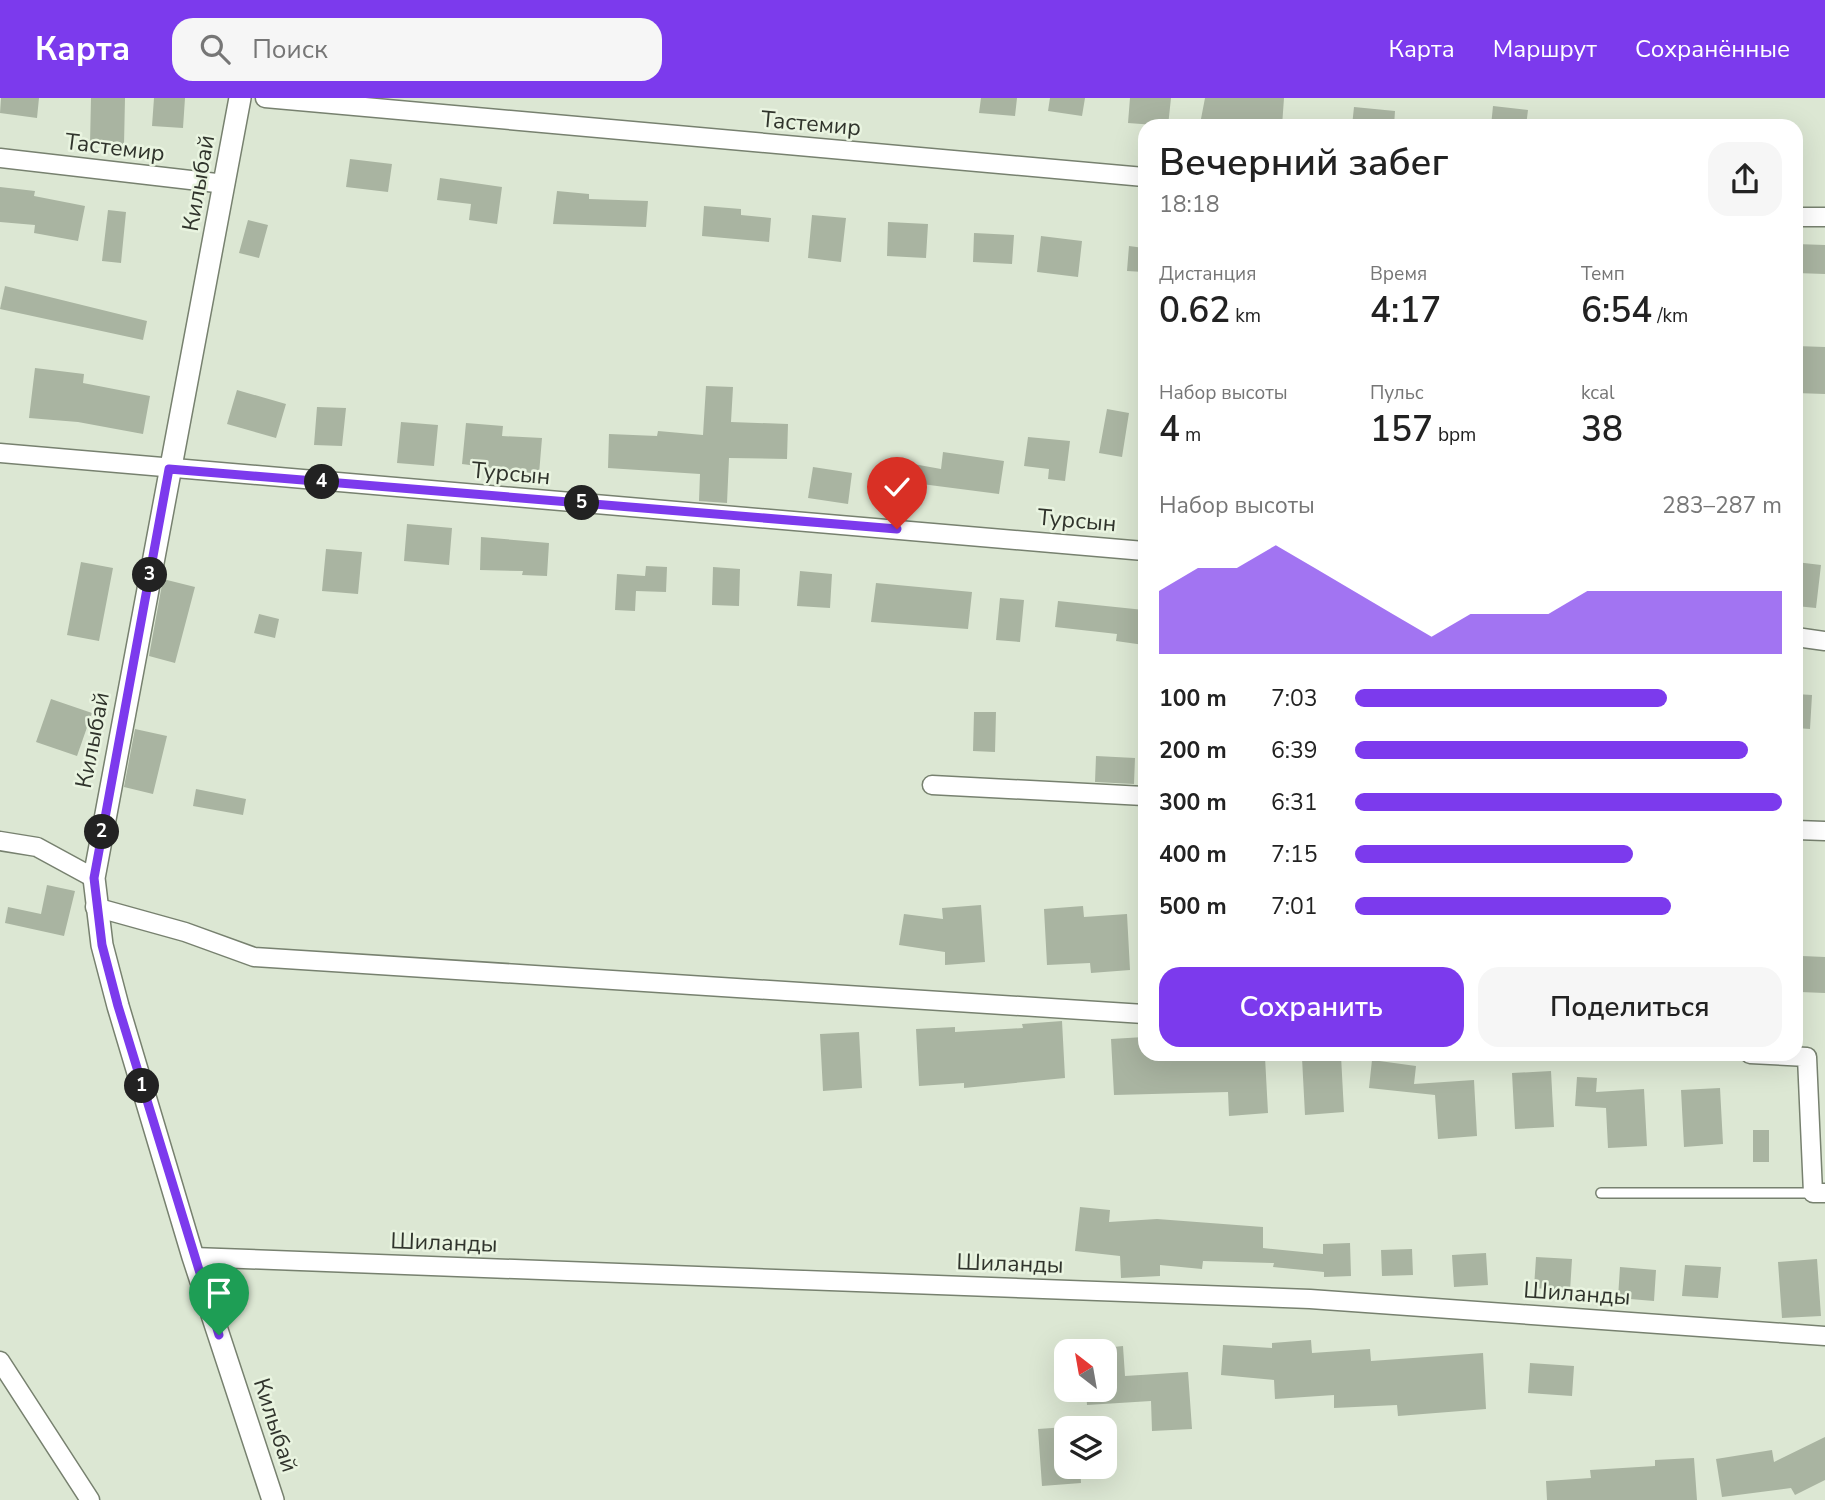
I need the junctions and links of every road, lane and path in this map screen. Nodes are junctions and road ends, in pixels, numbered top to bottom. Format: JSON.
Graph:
{"nodes":[{"id":1,"x":240,"y":98,"type":"edge"},
{"id":2,"x":265,"y":98,"type":"edge"},
{"id":3,"x":0,"y":159,"type":"edge"},
{"id":4,"x":1138,"y":176,"type":"edge"},
{"id":5,"x":225,"y":184,"type":"junction"},
{"id":6,"x":1803,"y":217,"type":"edge"},
{"id":7,"x":1825,"y":217,"type":"edge"},
{"id":8,"x":0,"y":453,"type":"edge"},
{"id":9,"x":169,"y":469,"type":"junction"},
{"id":10,"x":1138,"y":550,"type":"edge"},
{"id":11,"x":1803,"y":638,"type":"edge"},
{"id":12,"x":1825,"y":641,"type":"edge"},
{"id":13,"x":932,"y":785,"type":"dead end"},
{"id":14,"x":1138,"y":796,"type":"edge"},
{"id":15,"x":1803,"y":830,"type":"edge"},
{"id":16,"x":1825,"y":831,"type":"edge"},
{"id":17,"x":0,"y":841,"type":"edge"},
{"id":18,"x":94,"y":878,"type":"junction"},
{"id":19,"x":95,"y":907,"type":"junction"},
{"id":20,"x":1138,"y":1014,"type":"edge"},
{"id":21,"x":1803,"y":1057,"type":"edge"},
{"id":22,"x":1601,"y":1193,"type":"dead end"},
{"id":23,"x":1819,"y":1193,"type":"edge"},
{"id":24,"x":193,"y":1257,"type":"junction"},
{"id":25,"x":1825,"y":1336,"type":"edge"},
{"id":26,"x":0,"y":1361,"type":"edge"},
{"id":27,"x":266,"y":1497,"type":"edge"},
{"id":28,"x":90,"y":1500,"type":"edge"}],
"edges":[{"from":1,"to":5,"type":"street","name":"Килыбай"},
{"from":2,"to":4,"type":"street","name":"Тастемир"},
{"from":3,"to":5,"type":"street","name":"Тастемир"},
{"from":5,"to":9,"type":"street","name":"Килыбай"},
{"from":6,"to":7,"type":"street"},
{"from":8,"to":9,"type":"street","name":"Турсын"},
{"from":9,"to":10,"type":"street","name":"Турсын"},
{"from":9,"to":18,"type":"street","name":"Килыбай"},
{"from":11,"to":12,"type":"street"},
{"from":13,"to":14,"type":"street"},
{"from":15,"to":16,"type":"street"},
{"from":17,"to":18,"type":"street"},
{"from":18,"to":19,"type":"street","name":"Килыбай"},
{"from":19,"to":20,"type":"street"},
{"from":19,"to":24,"type":"street","name":"Килыбай"},
{"from":21,"to":23,"type":"street"},
{"from":22,"to":23,"type":"lane"},
{"from":24,"to":25,"type":"street","name":"Шиланды"},
{"from":24,"to":27,"type":"street","name":"Килыбай"},
{"from":26,"to":28,"type":"street"}]}
